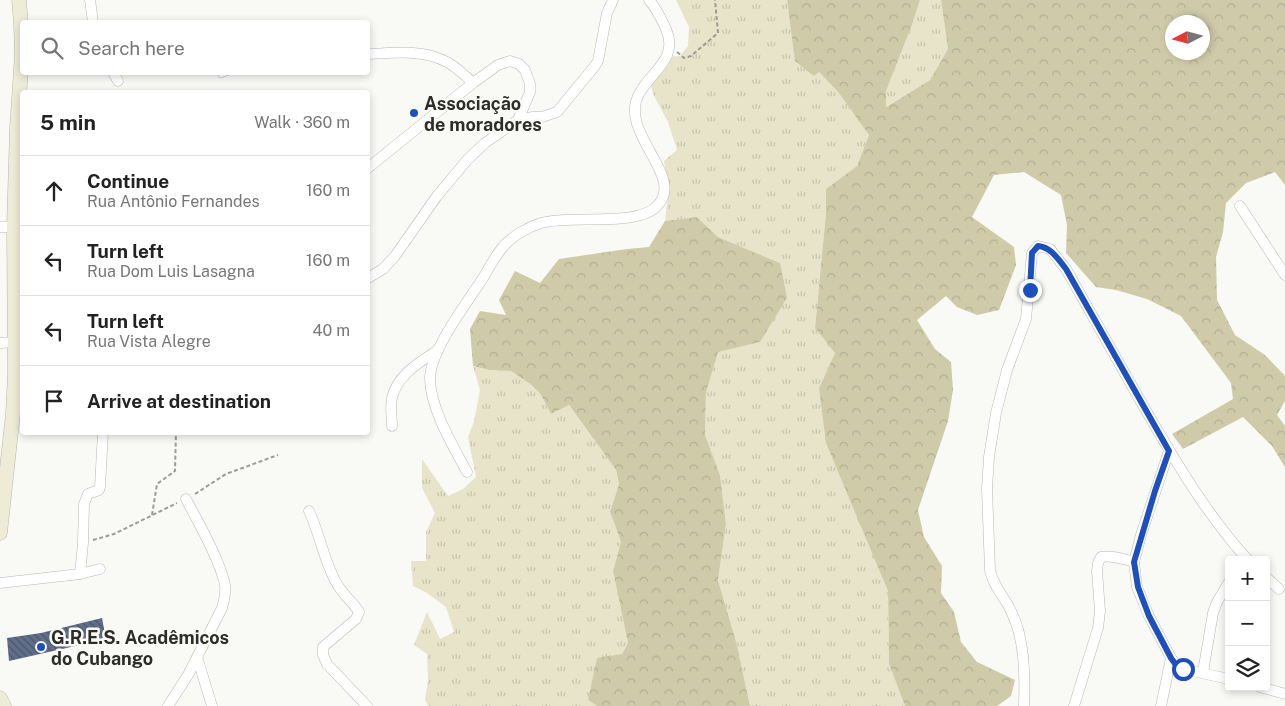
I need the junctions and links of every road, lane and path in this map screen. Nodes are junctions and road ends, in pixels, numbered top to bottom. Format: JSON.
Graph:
{"nodes":[{"id":1,"x":19,"y":0,"type":"edge"},
{"id":2,"x":90,"y":0,"type":"edge"},
{"id":3,"x":613,"y":0,"type":"edge"},
{"id":4,"x":649,"y":0,"type":"edge"},
{"id":5,"x":716,"y":0,"type":"edge"},
{"id":6,"x":21,"y":20,"type":"edge"},
{"id":7,"x":93,"y":20,"type":"edge"},
{"id":8,"x":669,"y":52,"type":"junction"},
{"id":9,"x":370,"y":54,"type":"edge"},
{"id":10,"x":21,"y":75,"type":"edge"},
{"id":11,"x":473,"y":83,"type":"junction"},
{"id":12,"x":518,"y":120,"type":"junction"},
{"id":13,"x":370,"y":166,"type":"edge"},
{"id":14,"x":1240,"y":206,"type":"dead end"},
{"id":15,"x":14,"y":227,"type":"junction"},
{"id":16,"x":0,"y":228,"type":"edge"},
{"id":17,"x":1285,"y":274,"type":"edge"},
{"id":18,"x":370,"y":277,"type":"edge"},
{"id":19,"x":19,"y":294,"type":"edge"},
{"id":20,"x":16,"y":342,"type":"junction"},
{"id":21,"x":0,"y":343,"type":"edge"},
{"id":22,"x":438,"y":350,"type":"junction"},
{"id":23,"x":392,"y":426,"type":"dead end"},
{"id":24,"x":103,"y":435,"type":"edge"},
{"id":25,"x":176,"y":435,"type":"edge"},
{"id":26,"x":1169,"y":451,"type":"junction"},
{"id":27,"x":467,"y":472,"type":"dead end"},
{"id":28,"x":186,"y":499,"type":"dead end"},
{"id":29,"x":309,"y":511,"type":"dead end"},
{"id":30,"x":152,"y":515,"type":"dead end"},
{"id":31,"x":0,"y":533,"type":"edge"},
{"id":32,"x":1243,"y":556,"type":"edge"},
{"id":33,"x":1134,"y":562,"type":"junction"},
{"id":34,"x":100,"y":570,"type":"dead end"},
{"id":35,"x":80,"y":574,"type":"junction"},
{"id":36,"x":1270,"y":581,"type":"edge"},
{"id":37,"x":0,"y":583,"type":"edge"},
{"id":38,"x":1225,"y":589,"type":"edge"},
{"id":39,"x":1279,"y":589,"type":"dead end"},
{"id":40,"x":197,"y":657,"type":"junction"},
{"id":41,"x":1171,"y":658,"type":"junction"},
{"id":42,"x":1203,"y":672,"type":"junction"},
{"id":43,"x":1225,"y":678,"type":"edge"},
{"id":44,"x":1270,"y":690,"type":"edge"},
{"id":45,"x":1285,"y":694,"type":"edge"},
{"id":46,"x":0,"y":698,"type":"edge"},
{"id":47,"x":4,"y":706,"type":"edge"},
{"id":48,"x":168,"y":706,"type":"edge"},
{"id":49,"x":212,"y":706,"type":"edge"},
{"id":50,"x":367,"y":706,"type":"edge"},
{"id":51,"x":1024,"y":706,"type":"edge"},
{"id":52,"x":1074,"y":706,"type":"edge"},
{"id":53,"x":1161,"y":706,"type":"edge"}],
"edges":[{"from":1,"to":6,"type":"main road"},
{"from":2,"to":7,"type":"street"},
{"from":3,"to":12,"type":"street"},
{"from":4,"to":8,"type":"street"},
{"from":5,"to":8,"type":"path"},
{"from":8,"to":22,"type":"street"},
{"from":9,"to":11,"type":"street"},
{"from":10,"to":15,"type":"main road"},
{"from":11,"to":12,"type":"street"},
{"from":11,"to":13,"type":"street"},
{"from":12,"to":18,"type":"street"},
{"from":14,"to":17,"type":"street"},
{"from":15,"to":16,"type":"street"},
{"from":15,"to":19,"type":"main road"},
{"from":19,"to":20,"type":"main road"},
{"from":20,"to":21,"type":"street"},
{"from":20,"to":31,"type":"main road"},
{"from":22,"to":23,"type":"street"},
{"from":22,"to":27,"type":"street"},
{"from":24,"to":35,"type":"street"},
{"from":25,"to":30,"type":"path"},
{"from":26,"to":32,"type":"street"},
{"from":26,"to":33,"type":"street"},
{"from":26,"to":51,"type":"street"},
{"from":28,"to":40,"type":"street"},
{"from":29,"to":50,"type":"street"},
{"from":33,"to":41,"type":"street"},
{"from":33,"to":52,"type":"street"},
{"from":34,"to":35,"type":"street"},
{"from":35,"to":37,"type":"street"},
{"from":36,"to":39,"type":"street"},
{"from":38,"to":42,"type":"street"},
{"from":40,"to":48,"type":"street"},
{"from":40,"to":49,"type":"street"},
{"from":41,"to":42,"type":"street"},
{"from":41,"to":53,"type":"street"},
{"from":42,"to":43,"type":"street"},
{"from":44,"to":45,"type":"street"},
{"from":46,"to":47,"type":"main road"}]}
